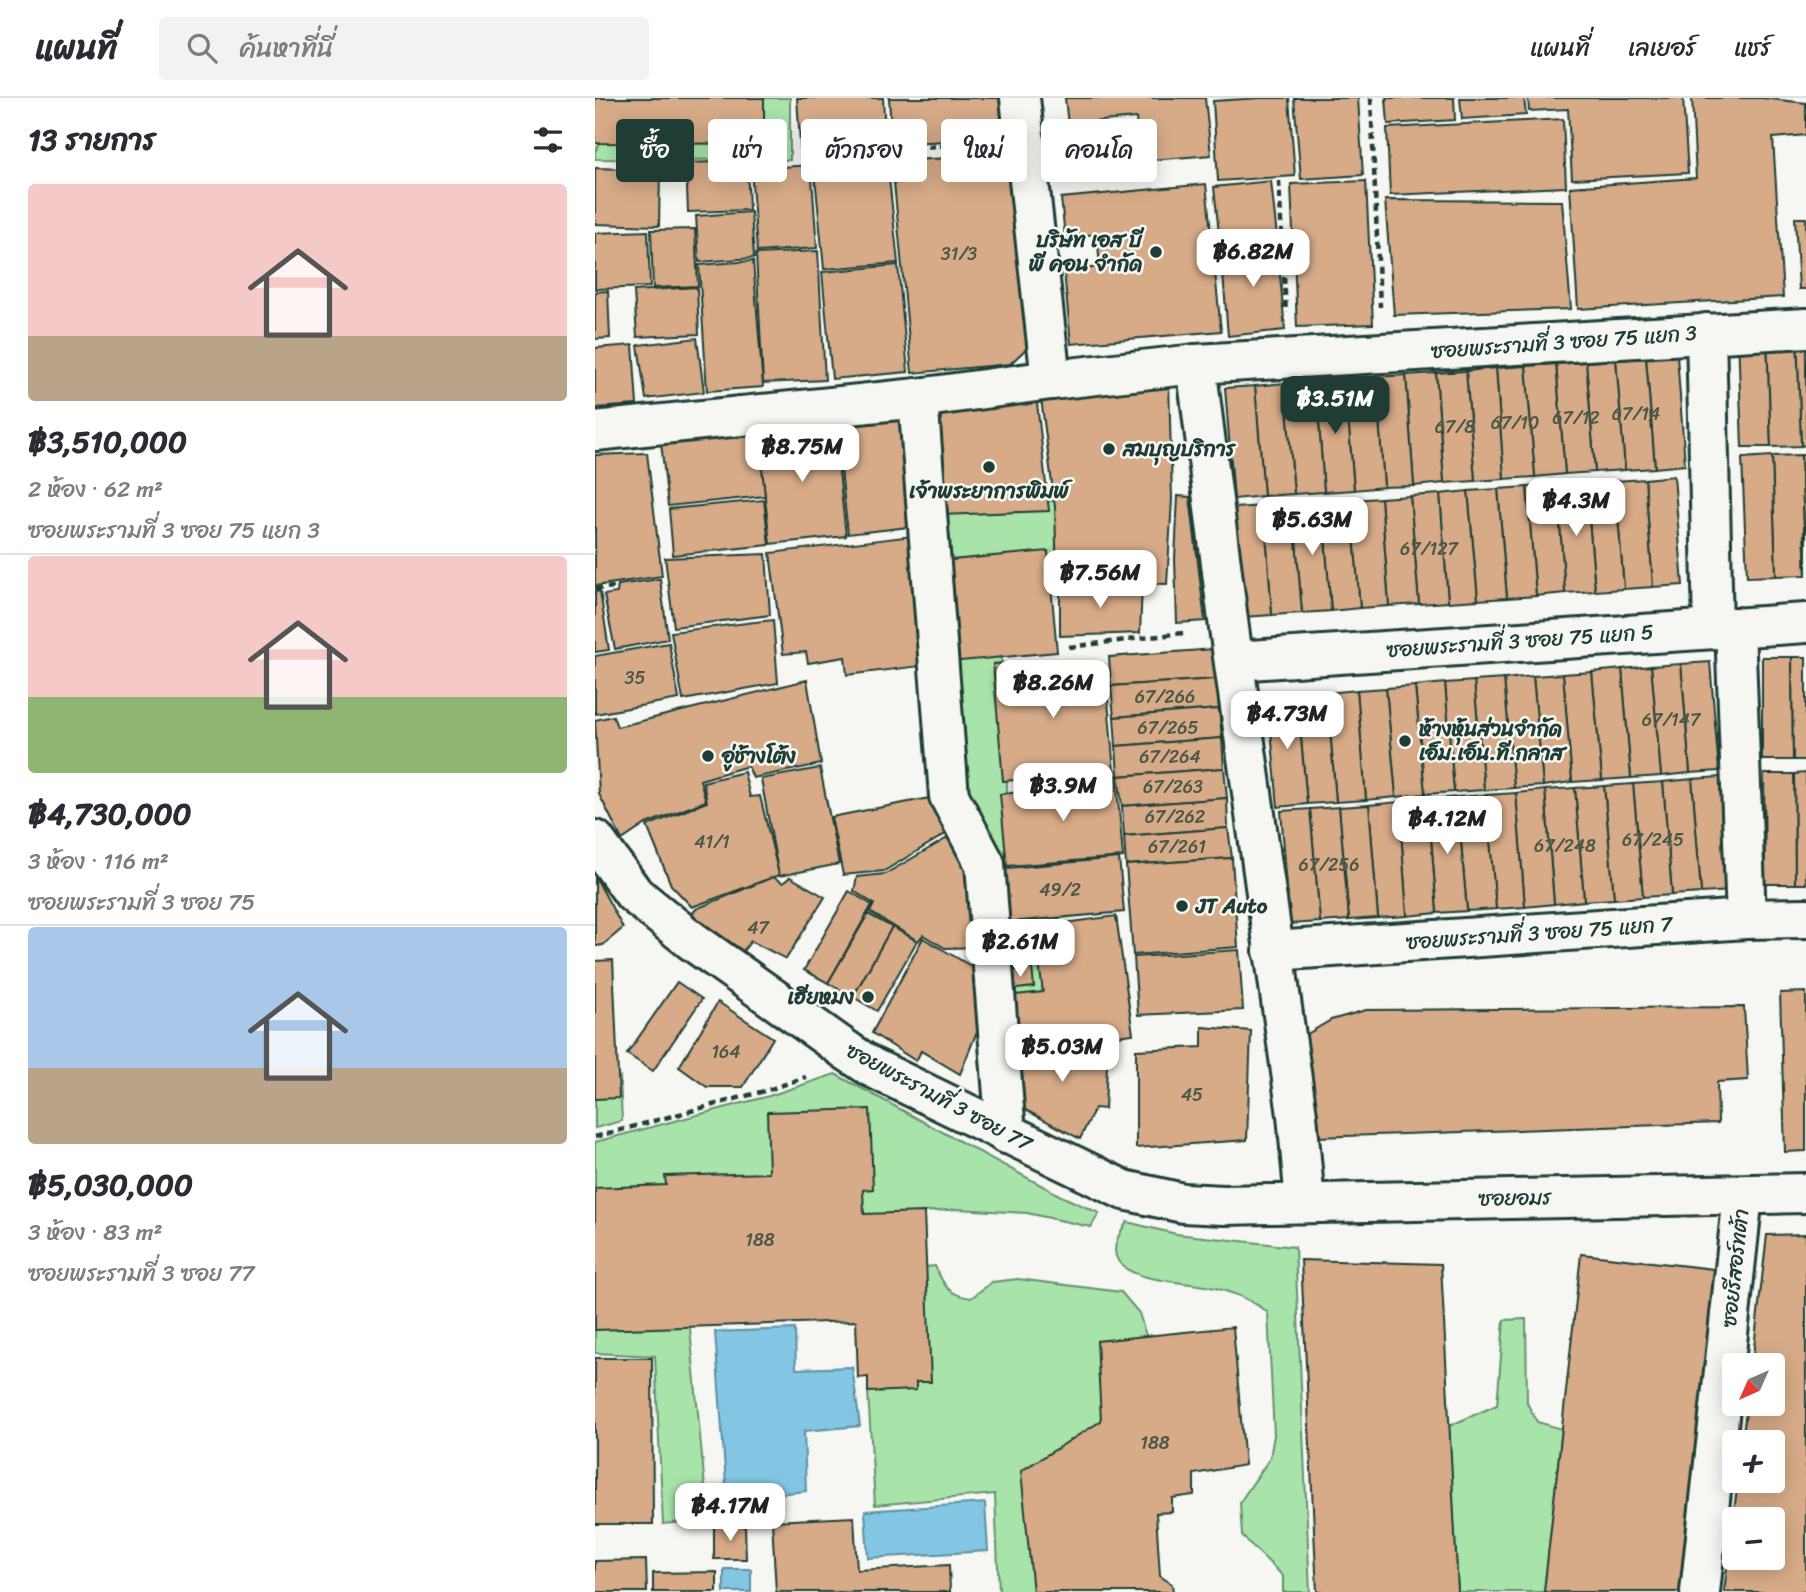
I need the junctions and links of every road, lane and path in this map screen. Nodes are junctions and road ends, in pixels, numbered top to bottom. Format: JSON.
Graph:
{"nodes":[{"id":1,"x":1020,"y":98,"type":"edge"},
{"id":2,"x":1371,"y":98,"type":"edge"},
{"id":3,"x":1023,"y":119,"type":"edge"},
{"id":4,"x":1027,"y":158,"type":"edge"},
{"id":5,"x":1279,"y":181,"type":"dead end"},
{"id":6,"x":1806,"y":328,"type":"edge"},
{"id":7,"x":1706,"y":333,"type":"junction"},
{"id":8,"x":1382,"y":354,"type":"junction"},
{"id":9,"x":1289,"y":359,"type":"junction"},
{"id":10,"x":1196,"y":364,"type":"junction"},
{"id":11,"x":1051,"y":380,"type":"junction"},
{"id":12,"x":918,"y":398,"type":"junction"},
{"id":13,"x":595,"y":431,"type":"edge"},
{"id":14,"x":615,"y":587,"type":"dead end"},
{"id":15,"x":595,"y":589,"type":"edge"},
{"id":16,"x":1806,"y":622,"type":"edge"},
{"id":17,"x":1724,"y":627,"type":"junction"},
{"id":18,"x":1232,"y":644,"type":"junction"},
{"id":19,"x":1069,"y":647,"type":"dead end"},
{"id":20,"x":595,"y":839,"type":"edge"},
{"id":21,"x":1806,"y":918,"type":"edge"},
{"id":22,"x":1747,"y":919,"type":"junction"},
{"id":23,"x":1273,"y":951,"type":"junction"},
{"id":24,"x":850,"y":1053,"type":"junction"},
{"id":25,"x":1006,"y":1134,"type":"junction"},
{"id":26,"x":595,"y":1137,"type":"edge"},
{"id":27,"x":1806,"y":1193,"type":"edge"},
{"id":28,"x":1743,"y":1195,"type":"junction"},
{"id":29,"x":1305,"y":1202,"type":"junction"},
{"id":30,"x":1224,"y":1205,"type":"joint"},
{"id":31,"x":1700,"y":1592,"type":"edge"}],
"edges":[{"from":1,"to":3,"type":"street"},
{"from":2,"to":8,"type":"path"},
{"from":4,"to":11,"type":"street"},
{"from":5,"to":9,"type":"path"},
{"from":6,"to":7,"type":"street","name":"ซอยพระรามที่ 3 ซอย 75 แยก 3"},
{"from":7,"to":8,"type":"street","name":"ซอยพระรามที่ 3 ซอย 75 แยก 3"},
{"from":7,"to":17,"type":"street"},
{"from":8,"to":9,"type":"street","name":"ซอยพระรามที่ 3 ซอย 75 แยก 3"},
{"from":9,"to":10,"type":"street","name":"ซอยพระรามที่ 3 ซอย 75 แยก 3"},
{"from":10,"to":11,"type":"street","name":"ซอยพระรามที่ 3 ซอย 75 แยก 3"},
{"from":10,"to":18,"type":"street"},
{"from":11,"to":12,"type":"street","name":"ซอยพระรามที่ 3 ซอย 75 แยก 3"},
{"from":12,"to":13,"type":"street","name":"ซอยพระรามที่ 3 ซอย 75 แยก 3"},
{"from":12,"to":25,"type":"street"},
{"from":14,"to":15,"type":"path"},
{"from":16,"to":17,"type":"street","name":"ซอยพระรามที่ 3 ซอย 75 แยก 5"},
{"from":17,"to":18,"type":"street","name":"ซอยพระรามที่ 3 ซอย 75 แยก 5"},
{"from":17,"to":22,"type":"street"},
{"from":18,"to":19,"type":"path"},
{"from":18,"to":23,"type":"street"},
{"from":20,"to":24,"type":"street","name":"ซอยพระรามที่ 3 ซอย 77"},
{"from":21,"to":22,"type":"street","name":"ซอยพระรามที่ 3 ซอย 75 แยก 7"},
{"from":22,"to":23,"type":"street","name":"ซอยพระรามที่ 3 ซอย 75 แยก 7"},
{"from":23,"to":29,"type":"street"},
{"from":24,"to":25,"type":"street","name":"ซอยพระรามที่ 3 ซอย 77"},
{"from":24,"to":26,"type":"path"},
{"from":25,"to":30,"type":"street","name":"ซอยพระรามที่ 3 ซอย 77"},
{"from":27,"to":28,"type":"street","name":"ซอยอมร"},
{"from":28,"to":29,"type":"street","name":"ซอยอมร"},
{"from":28,"to":31,"type":"street","name":"ซอยรีสอร์ทต้า"},
{"from":29,"to":30,"type":"street","name":"ซอยอมร"}]}
